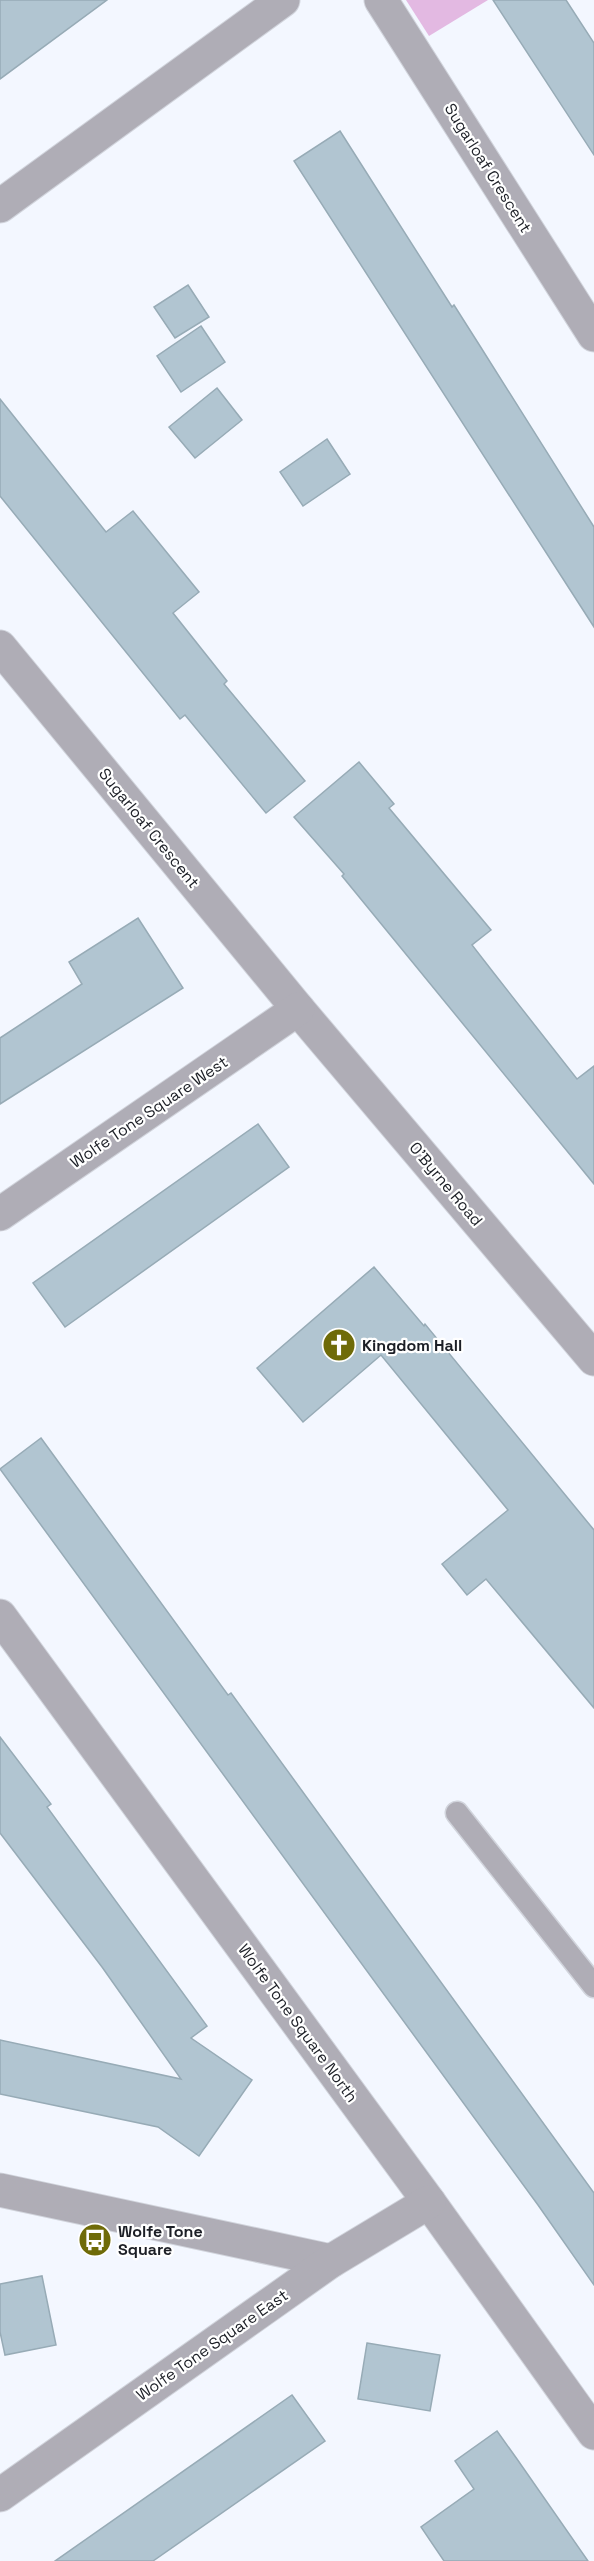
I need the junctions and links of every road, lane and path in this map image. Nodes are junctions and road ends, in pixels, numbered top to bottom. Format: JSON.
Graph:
{"nodes":[{"id":1,"x":283,"y":0,"type":"edge"},
{"id":2,"x":381,"y":0,"type":"edge"},
{"id":3,"x":0,"y":206,"type":"edge"},
{"id":4,"x":594,"y":335,"type":"edge"},
{"id":5,"x":0,"y":647,"type":"edge"},
{"id":6,"x":298,"y":1010,"type":"junction"},
{"id":7,"x":0,"y":1214,"type":"edge"},
{"id":8,"x":594,"y":1359,"type":"edge"},
{"id":9,"x":0,"y":1616,"type":"edge"},
{"id":10,"x":457,"y":1813,"type":"dead end"},
{"id":11,"x":594,"y":1986,"type":"edge"},
{"id":12,"x":0,"y":2190,"type":"edge"},
{"id":13,"x":429,"y":2202,"type":"junction"},
{"id":14,"x":331,"y":2261,"type":"junction"},
{"id":15,"x":594,"y":2433,"type":"edge"},
{"id":16,"x":0,"y":2495,"type":"edge"}],
"edges":[{"from":1,"to":3,"type":"street"},
{"from":2,"to":4,"type":"street","name":"Sugarloaf Crescent"},
{"from":5,"to":6,"type":"street","name":"Sugarloaf Crescent"},
{"from":6,"to":7,"type":"street","name":"Wolfe Tone Square West"},
{"from":6,"to":8,"type":"street","name":"O'Byrne Road"},
{"from":9,"to":13,"type":"street","name":"Wolfe Tone Square North"},
{"from":10,"to":11,"type":"lane"},
{"from":12,"to":14,"type":"street"},
{"from":13,"to":14,"type":"street","name":"Wolfe Tone Square East"},
{"from":13,"to":15,"type":"street","name":"Wolfe Tone Square North"},
{"from":14,"to":16,"type":"street","name":"Wolfe Tone Square East"}]}
